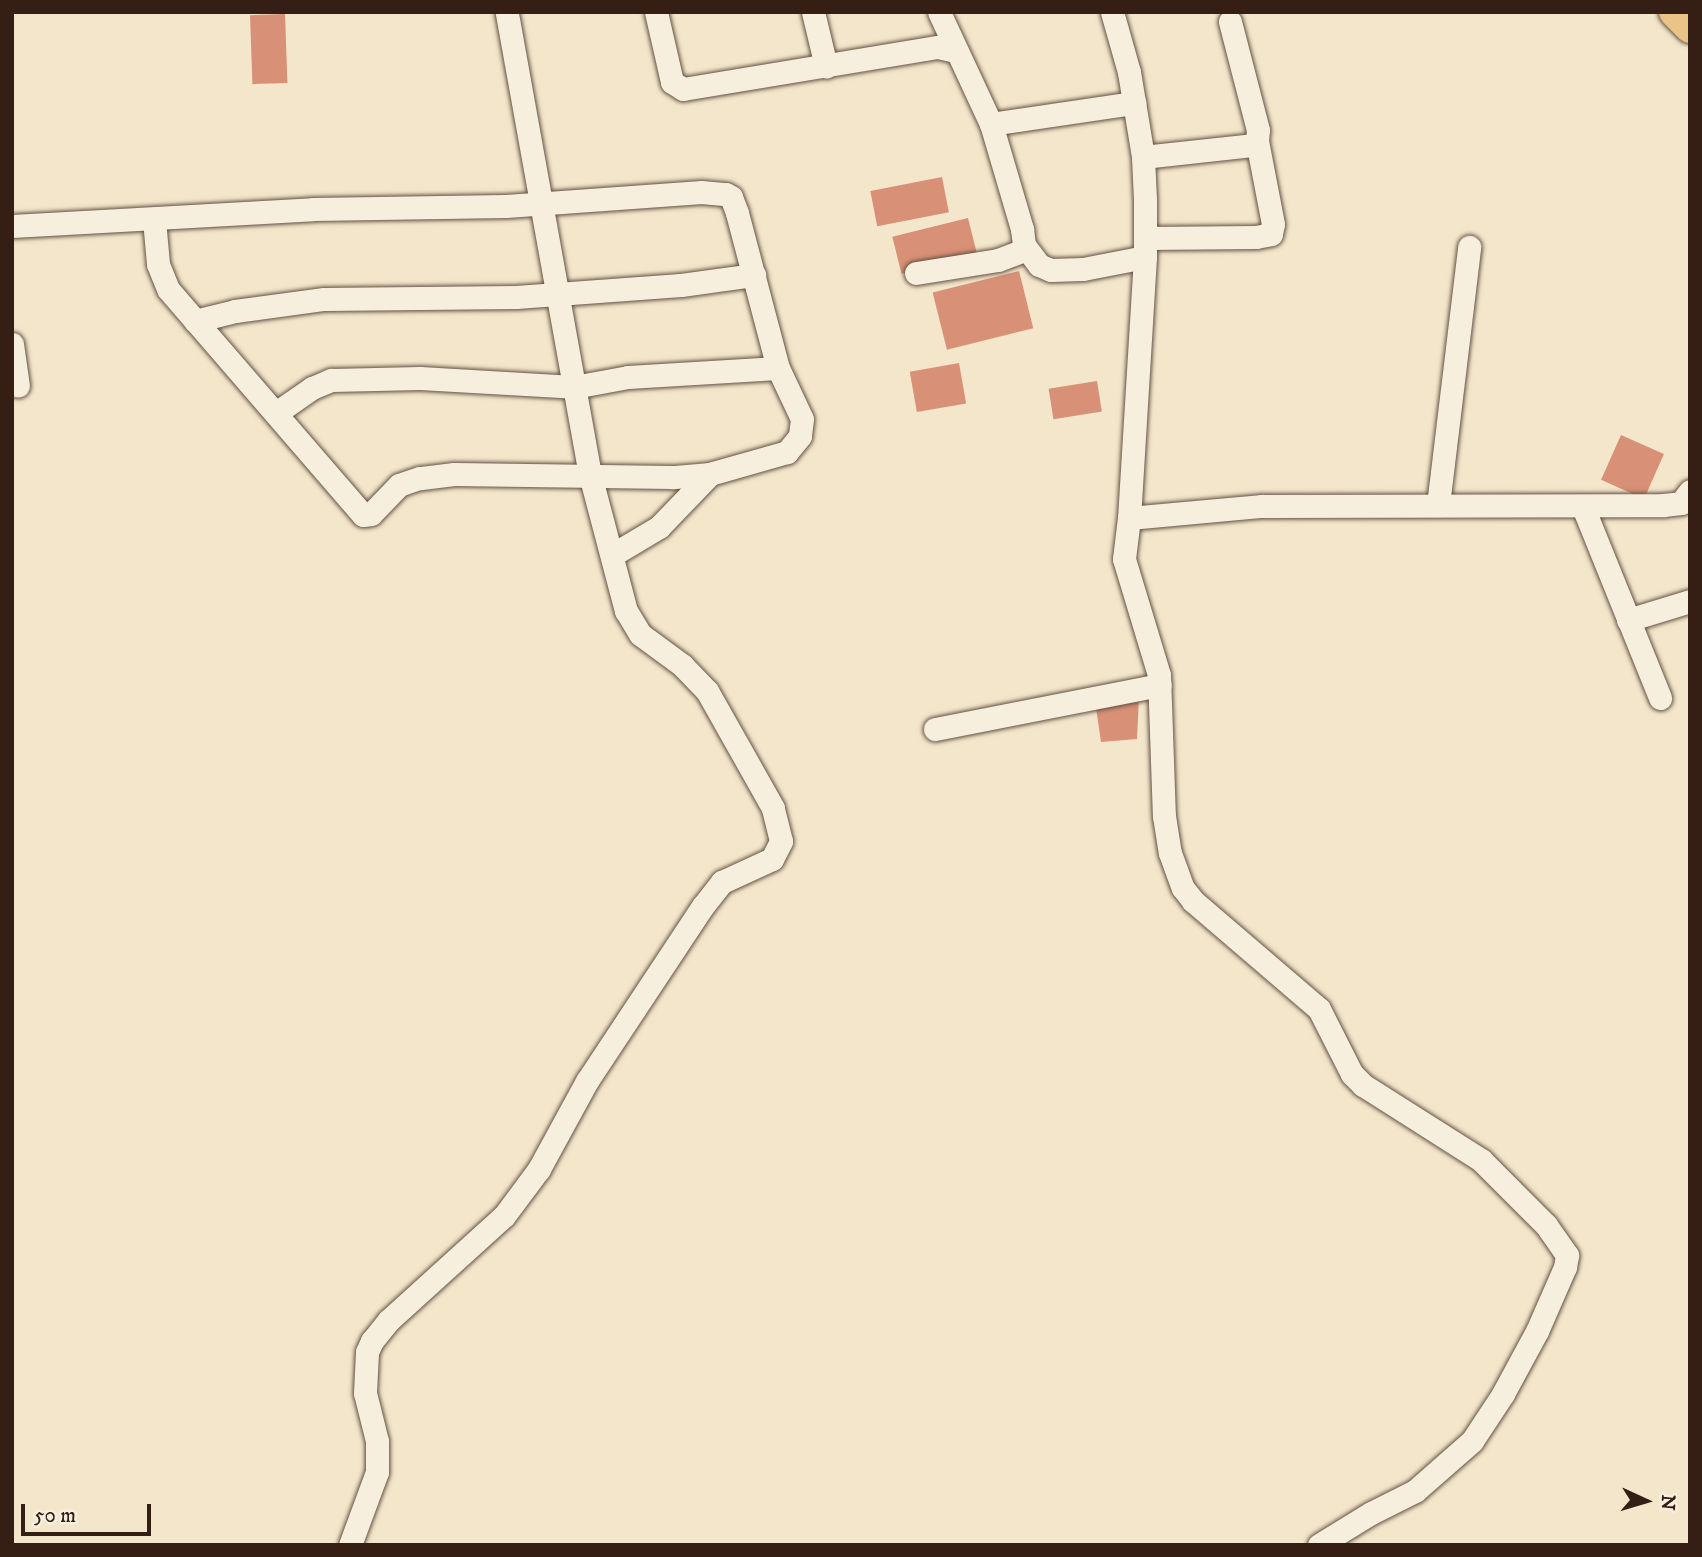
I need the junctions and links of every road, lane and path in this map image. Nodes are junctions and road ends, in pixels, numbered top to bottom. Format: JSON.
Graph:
{"nodes":[{"id":1,"x":507,"y":12,"type":"edge"},
{"id":2,"x":656,"y":12,"type":"edge"},
{"id":3,"x":813,"y":12,"type":"edge"},
{"id":4,"x":939,"y":12,"type":"edge"},
{"id":5,"x":1112,"y":12,"type":"edge"},
{"id":6,"x":1674,"y":12,"type":"edge"},
{"id":7,"x":1230,"y":22,"type":"dead end"},
{"id":8,"x":1690,"y":28,"type":"edge"},
{"id":9,"x":955,"y":51,"type":"junction"},
{"id":10,"x":826,"y":66,"type":"junction"},
{"id":11,"x":1134,"y":103,"type":"junction"},
{"id":12,"x":991,"y":124,"type":"junction"},
{"id":13,"x":1257,"y":141,"type":"junction"},
{"id":14,"x":1143,"y":157,"type":"junction"},
{"id":15,"x":541,"y":204,"type":"junction"},
{"id":16,"x":154,"y":219,"type":"junction"},
{"id":17,"x":13,"y":232,"type":"edge"},
{"id":18,"x":1024,"y":244,"type":"junction"},
{"id":19,"x":1145,"y":247,"type":"junction"},
{"id":20,"x":1469,"y":247,"type":"dead end"},
{"id":21,"x":916,"y":273,"type":"dead end"},
{"id":22,"x":754,"y":275,"type":"junction"},
{"id":23,"x":557,"y":294,"type":"junction"},
{"id":24,"x":195,"y":321,"type":"junction"},
{"id":25,"x":12,"y":344,"type":"edge"},
{"id":26,"x":778,"y":368,"type":"junction"},
{"id":27,"x":18,"y":386,"type":"dead end"},
{"id":28,"x":575,"y":387,"type":"junction"},
{"id":29,"x":276,"y":413,"type":"junction"},
{"id":30,"x":710,"y":474,"type":"junction"},
{"id":31,"x":590,"y":475,"type":"junction"},
{"id":32,"x":1690,"y":491,"type":"edge"},
{"id":33,"x":1438,"y":505,"type":"junction"},
{"id":34,"x":1583,"y":507,"type":"junction"},
{"id":35,"x":1129,"y":518,"type":"junction"},
{"id":36,"x":612,"y":555,"type":"junction"},
{"id":37,"x":1690,"y":601,"type":"edge"},
{"id":38,"x":1628,"y":620,"type":"junction"},
{"id":39,"x":1160,"y":685,"type":"junction"},
{"id":40,"x":1660,"y":698,"type":"dead end"},
{"id":41,"x":935,"y":729,"type":"dead end"},
{"id":42,"x":350,"y":1545,"type":"edge"},
{"id":43,"x":1319,"y":1545,"type":"edge"}],
"edges":[{"from":1,"to":15,"type":"street"},
{"from":2,"to":10,"type":"street"},
{"from":3,"to":10,"type":"street"},
{"from":4,"to":9,"type":"street"},
{"from":5,"to":11,"type":"street"},
{"from":6,"to":8,"type":"main road"},
{"from":7,"to":13,"type":"street"},
{"from":9,"to":10,"type":"street"},
{"from":9,"to":12,"type":"street"},
{"from":11,"to":12,"type":"street"},
{"from":11,"to":14,"type":"street"},
{"from":12,"to":18,"type":"street"},
{"from":13,"to":14,"type":"street"},
{"from":13,"to":19,"type":"street"},
{"from":14,"to":19,"type":"street"},
{"from":15,"to":16,"type":"street"},
{"from":15,"to":22,"type":"street"},
{"from":15,"to":23,"type":"street"},
{"from":16,"to":17,"type":"street"},
{"from":16,"to":24,"type":"street"},
{"from":18,"to":19,"type":"street"},
{"from":18,"to":21,"type":"street"},
{"from":19,"to":35,"type":"street"},
{"from":20,"to":33,"type":"street"},
{"from":22,"to":23,"type":"street"},
{"from":22,"to":26,"type":"street"},
{"from":23,"to":24,"type":"street"},
{"from":23,"to":28,"type":"street"},
{"from":24,"to":29,"type":"street"},
{"from":25,"to":27,"type":"street"},
{"from":26,"to":28,"type":"street"},
{"from":26,"to":30,"type":"street"},
{"from":28,"to":29,"type":"street"},
{"from":28,"to":31,"type":"street"},
{"from":29,"to":31,"type":"street"},
{"from":30,"to":31,"type":"street"},
{"from":30,"to":36,"type":"street"},
{"from":31,"to":36,"type":"street"},
{"from":32,"to":34,"type":"street"},
{"from":33,"to":34,"type":"street"},
{"from":33,"to":35,"type":"street"},
{"from":34,"to":38,"type":"street"},
{"from":35,"to":39,"type":"street"},
{"from":36,"to":42,"type":"street"},
{"from":37,"to":38,"type":"street"},
{"from":38,"to":40,"type":"street"},
{"from":39,"to":41,"type":"street"},
{"from":39,"to":43,"type":"street"}]}
